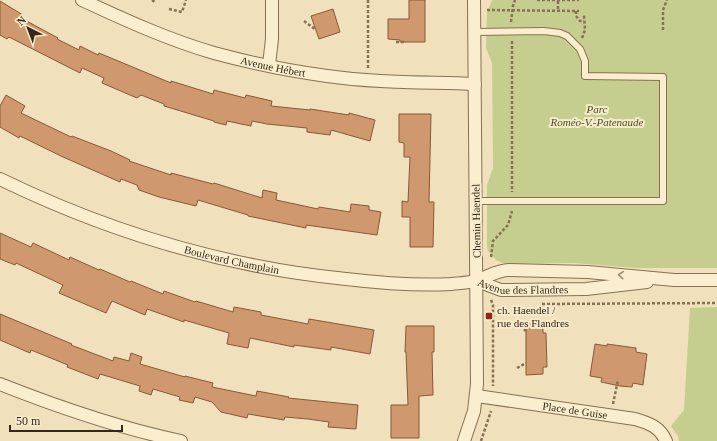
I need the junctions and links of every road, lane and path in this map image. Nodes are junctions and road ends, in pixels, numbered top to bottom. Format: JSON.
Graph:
{"nodes":[{"id":1,"x":82,"y":0,"type":"edge"},
{"id":2,"x":152,"y":0,"type":"edge"},
{"id":3,"x":186,"y":0,"type":"edge"},
{"id":4,"x":272,"y":0,"type":"edge"},
{"id":5,"x":368,"y":0,"type":"edge"},
{"id":6,"x":474,"y":0,"type":"edge"},
{"id":7,"x":515,"y":0,"type":"edge"},
{"id":8,"x":537,"y":0,"type":"edge"},
{"id":9,"x":558,"y":0,"type":"edge"},
{"id":10,"x":580,"y":0,"type":"edge"},
{"id":11,"x":667,"y":0,"type":"edge"},
{"id":12,"x":156,"y":3,"type":"dead end"},
{"id":13,"x":169,"y":9,"type":"dead end"},
{"id":14,"x":486,"y":10,"type":"dead end"},
{"id":15,"x":512,"y":10,"type":"junction"},
{"id":16,"x":558,"y":11,"type":"junction"},
{"id":17,"x":584,"y":15,"type":"dead end"},
{"id":18,"x":304,"y":21,"type":"dead end"},
{"id":19,"x":584,"y":21,"type":"junction"},
{"id":20,"x":512,"y":22,"type":"dead end"},
{"id":21,"x":315,"y":30,"type":"dead end"},
{"id":22,"x":663,"y":30,"type":"dead end"},
{"id":23,"x":474,"y":32,"type":"junction"},
{"id":24,"x":512,"y":39,"type":"dead end"},
{"id":25,"x":396,"y":42,"type":"dead end"},
{"id":26,"x":406,"y":42,"type":"dead end"},
{"id":27,"x":576,"y":44,"type":"junction"},
{"id":28,"x":269,"y":65,"type":"junction"},
{"id":29,"x":368,"y":70,"type":"dead end"},
{"id":30,"x":475,"y":84,"type":"junction"},
{"id":31,"x":0,"y":179,"type":"edge"},
{"id":32,"x":512,"y":193,"type":"dead end"},
{"id":33,"x":476,"y":201,"type":"junction"},
{"id":34,"x":513,"y":209,"type":"dead end"},
{"id":35,"x":490,"y":257,"type":"dead end"},
{"id":36,"x":674,"y":280,"type":"junction"},
{"id":37,"x":717,"y":280,"type":"edge"},
{"id":38,"x":476,"y":281,"type":"junction"},
{"id":39,"x":717,"y":303,"type":"edge"},
{"id":40,"x":537,"y":304,"type":"dead end"},
{"id":41,"x":500,"y":305,"type":"dead end"},
{"id":42,"x":520,"y":326,"type":"dead end"},
{"id":43,"x":526,"y":331,"type":"dead end"},
{"id":44,"x":526,"y":363,"type":"dead end"},
{"id":45,"x":517,"y":368,"type":"dead end"},
{"id":46,"x":618,"y":380,"type":"dead end"},
{"id":47,"x":0,"y":384,"type":"edge"},
{"id":48,"x":493,"y":384,"type":"dead end"},
{"id":49,"x":477,"y":396,"type":"junction"},
{"id":50,"x":491,"y":414,"type":"dead end"},
{"id":51,"x":611,"y":415,"type":"junction"},
{"id":52,"x":181,"y":441,"type":"edge"},
{"id":53,"x":464,"y":441,"type":"edge"},
{"id":54,"x":481,"y":441,"type":"edge"},
{"id":55,"x":666,"y":441,"type":"edge"}],
"edges":[{"from":1,"to":28,"type":"street","name":"Avenue Hébert"},
{"from":2,"to":12,"type":"path"},
{"from":3,"to":13,"type":"path"},
{"from":4,"to":28,"type":"street"},
{"from":5,"to":29,"type":"path"},
{"from":6,"to":23,"type":"street","name":"Chemin Haendel"},
{"from":7,"to":15,"type":"path"},
{"from":8,"to":9,"type":"path"},
{"from":9,"to":10,"type":"path"},
{"from":9,"to":16,"type":"path"},
{"from":11,"to":22,"type":"path"},
{"from":14,"to":15,"type":"path"},
{"from":15,"to":16,"type":"path"},
{"from":15,"to":20,"type":"path"},
{"from":16,"to":19,"type":"path"},
{"from":17,"to":19,"type":"path"},
{"from":18,"to":21,"type":"path"},
{"from":19,"to":27,"type":"path"},
{"from":23,"to":27,"type":"lane"},
{"from":23,"to":30,"type":"street","name":"Chemin Haendel"},
{"from":24,"to":32,"type":"path"},
{"from":25,"to":26,"type":"path"},
{"from":27,"to":33,"type":"lane"},
{"from":28,"to":30,"type":"street","name":"Avenue Hébert"},
{"from":30,"to":33,"type":"street","name":"Chemin Haendel"},
{"from":31,"to":38,"type":"street","name":"Boulevard Champlain"},
{"from":33,"to":38,"type":"street","name":"Chemin Haendel"},
{"from":34,"to":35,"type":"path","name":"Chemin Haendel"},
{"from":36,"to":37,"type":"street","name":"Avenue des Flandres"},
{"from":36,"to":38,"type":"street","name":"Avenue des Flandres"},
{"from":36,"to":38,"type":"street","name":"Avenue des Flandres","one_way":true},
{"from":38,"to":49,"type":"street","name":"Chemin Haendel"},
{"from":39,"to":40,"type":"path","name":"Avenue des Flandres"},
{"from":41,"to":48,"type":"path"},
{"from":42,"to":43,"type":"path"},
{"from":44,"to":45,"type":"path"},
{"from":46,"to":51,"type":"path"},
{"from":47,"to":52,"type":"street"},
{"from":49,"to":51,"type":"street","name":"Place de Guise"},
{"from":49,"to":53,"type":"street","name":"Chemin Haendel"},
{"from":50,"to":54,"type":"path"},
{"from":51,"to":55,"type":"street","name":"Place de Guise"}]}
